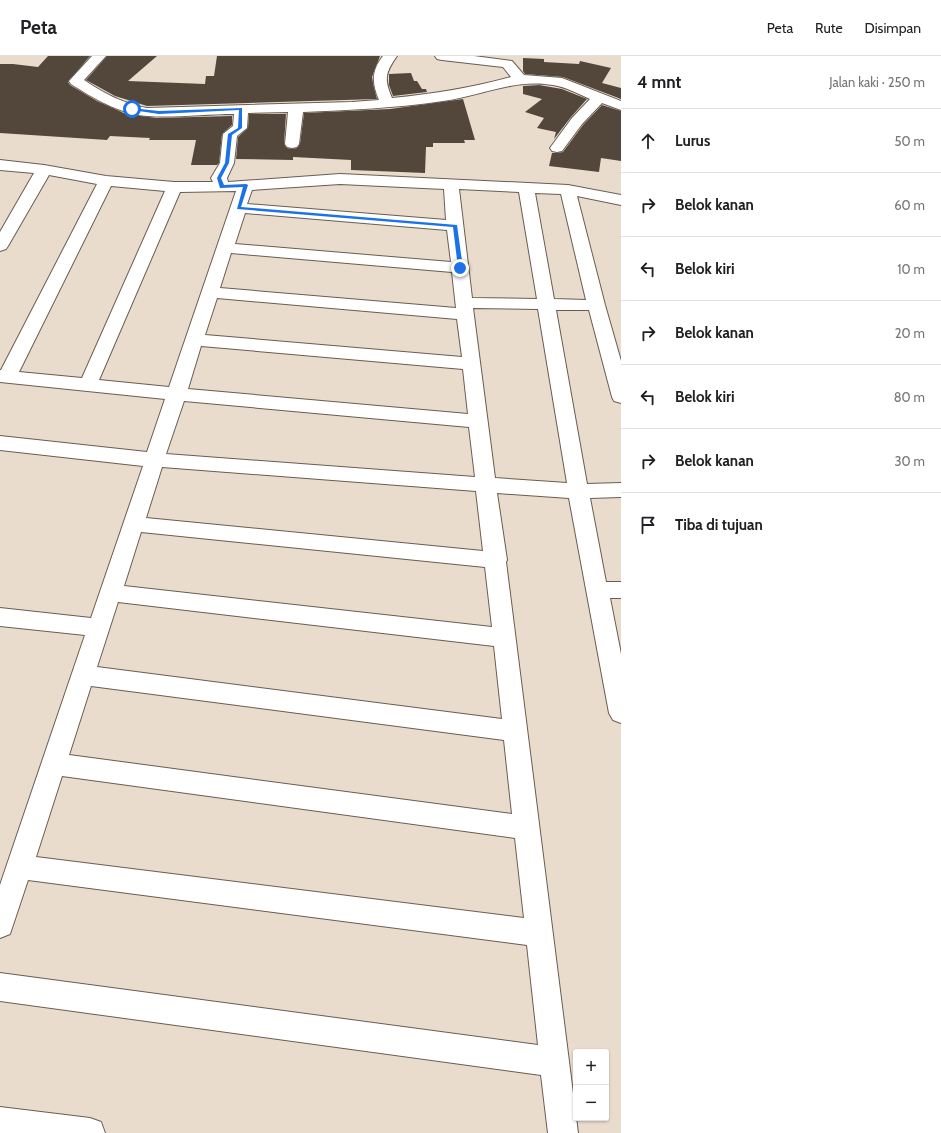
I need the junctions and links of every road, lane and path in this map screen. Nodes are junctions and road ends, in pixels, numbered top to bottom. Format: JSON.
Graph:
{"nodes":[{"id":1,"x":99,"y":56,"type":"edge"},
{"id":2,"x":390,"y":56,"type":"edge"},
{"id":3,"x":442,"y":56,"type":"edge"},
{"id":4,"x":520,"y":79,"type":"junction"},
{"id":5,"x":602,"y":97,"type":"junction"},
{"id":6,"x":387,"y":103,"type":"junction"},
{"id":7,"x":621,"y":106,"type":"edge"},
{"id":8,"x":296,"y":108,"type":"junction"},
{"id":9,"x":241,"y":109,"type":"junction"},
{"id":10,"x":292,"y":144,"type":"dead end"},
{"id":11,"x":557,"y":148,"type":"dead end"},
{"id":12,"x":0,"y":165,"type":"edge"},
{"id":13,"x":44,"y":170,"type":"junction"},
{"id":14,"x":106,"y":181,"type":"junction"},
{"id":15,"x":246,"y":185,"type":"junction"},
{"id":16,"x":451,"y":186,"type":"junction"},
{"id":17,"x":174,"y":187,"type":"junction"},
{"id":18,"x":222,"y":187,"type":"junction"},
{"id":19,"x":526,"y":187,"type":"junction"},
{"id":20,"x":568,"y":190,"type":"junction"},
{"id":21,"x":621,"y":200,"type":"edge"},
{"id":22,"x":238,"y":208,"type":"junction"},
{"id":23,"x":455,"y":226,"type":"junction"},
{"id":24,"x":0,"y":246,"type":"edge"},
{"id":25,"x":225,"y":248,"type":"junction"},
{"id":26,"x":460,"y":268,"type":"junction"},
{"id":27,"x":210,"y":292,"type":"junction"},
{"id":28,"x":547,"y":304,"type":"junction"},
{"id":29,"x":596,"y":305,"type":"junction"},
{"id":30,"x":465,"y":309,"type":"junction"},
{"id":31,"x":194,"y":340,"type":"junction"},
{"id":32,"x":472,"y":364,"type":"junction"},
{"id":33,"x":618,"y":368,"type":"edge"},
{"id":34,"x":4,"y":376,"type":"edge"},
{"id":35,"x":88,"y":385,"type":"junction"},
{"id":36,"x":176,"y":394,"type":"junction"},
{"id":37,"x":621,"y":397,"type":"edge"},
{"id":38,"x":479,"y":421,"type":"junction"},
{"id":39,"x":0,"y":444,"type":"edge"},
{"id":40,"x":155,"y":460,"type":"junction"},
{"id":41,"x":487,"y":485,"type":"junction"},
{"id":42,"x":621,"y":490,"type":"edge"},
{"id":43,"x":578,"y":491,"type":"junction"},
{"id":44,"x":133,"y":524,"type":"junction"},
{"id":45,"x":496,"y":560,"type":"junction"},
{"id":46,"x":597,"y":590,"type":"junction"},
{"id":47,"x":621,"y":590,"type":"edge"},
{"id":48,"x":110,"y":593,"type":"junction"},
{"id":49,"x":0,"y":617,"type":"edge"},
{"id":50,"x":99,"y":628,"type":"junction"},
{"id":51,"x":505,"y":638,"type":"junction"},
{"id":52,"x":83,"y":674,"type":"junction"},
{"id":53,"x":621,"y":713,"type":"edge"},
{"id":54,"x":516,"y":731,"type":"junction"},
{"id":55,"x":53,"y":764,"type":"junction"},
{"id":56,"x":527,"y":828,"type":"junction"},
{"id":57,"x":20,"y":867,"type":"junction"},
{"id":58,"x":0,"y":925,"type":"edge"},
{"id":59,"x":540,"y":933,"type":"junction"},
{"id":60,"x":0,"y":987,"type":"edge"},
{"id":61,"x":555,"y":1062,"type":"junction"},
{"id":62,"x":0,"y":1122,"type":"edge"},
{"id":63,"x":90,"y":1133,"type":"edge"},
{"id":64,"x":563,"y":1133,"type":"edge"}],
"edges":[{"from":1,"to":9,"type":"street"},
{"from":2,"to":6,"type":"street"},
{"from":3,"to":4,"type":"street"},
{"from":4,"to":5,"type":"street"},
{"from":4,"to":6,"type":"street"},
{"from":5,"to":7,"type":"street"},
{"from":5,"to":11,"type":"street"},
{"from":6,"to":8,"type":"street"},
{"from":8,"to":9,"type":"street"},
{"from":8,"to":10,"type":"street"},
{"from":9,"to":18,"type":"street"},
{"from":12,"to":13,"type":"street"},
{"from":13,"to":14,"type":"street"},
{"from":13,"to":24,"type":"street"},
{"from":14,"to":17,"type":"street"},
{"from":14,"to":34,"type":"street"},
{"from":15,"to":16,"type":"street"},
{"from":15,"to":18,"type":"street"},
{"from":15,"to":22,"type":"street"},
{"from":16,"to":19,"type":"street"},
{"from":16,"to":23,"type":"street"},
{"from":17,"to":18,"type":"street"},
{"from":17,"to":35,"type":"street"},
{"from":19,"to":20,"type":"street"},
{"from":19,"to":28,"type":"street"},
{"from":20,"to":21,"type":"street"},
{"from":20,"to":29,"type":"street"},
{"from":22,"to":23,"type":"street"},
{"from":22,"to":25,"type":"street"},
{"from":23,"to":26,"type":"street"},
{"from":25,"to":26,"type":"street"},
{"from":25,"to":27,"type":"street"},
{"from":26,"to":30,"type":"street"},
{"from":27,"to":30,"type":"street"},
{"from":27,"to":31,"type":"street"},
{"from":28,"to":29,"type":"street"},
{"from":28,"to":30,"type":"street"},
{"from":28,"to":43,"type":"street"},
{"from":29,"to":33,"type":"street"},
{"from":30,"to":32,"type":"street"},
{"from":31,"to":32,"type":"street"},
{"from":31,"to":36,"type":"street"},
{"from":32,"to":38,"type":"street"},
{"from":33,"to":37,"type":"street"},
{"from":34,"to":35,"type":"street"},
{"from":35,"to":36,"type":"street"},
{"from":36,"to":38,"type":"street"},
{"from":36,"to":40,"type":"street"},
{"from":38,"to":41,"type":"street"},
{"from":39,"to":40,"type":"street"},
{"from":40,"to":41,"type":"street"},
{"from":40,"to":44,"type":"street"},
{"from":41,"to":43,"type":"street"},
{"from":41,"to":45,"type":"street"},
{"from":42,"to":43,"type":"street"},
{"from":43,"to":46,"type":"street"},
{"from":44,"to":45,"type":"street"},
{"from":44,"to":48,"type":"street"},
{"from":45,"to":51,"type":"street"},
{"from":46,"to":47,"type":"street"},
{"from":46,"to":53,"type":"street"},
{"from":48,"to":50,"type":"street"},
{"from":48,"to":51,"type":"street"},
{"from":49,"to":50,"type":"street"},
{"from":50,"to":52,"type":"street"},
{"from":51,"to":54,"type":"street"},
{"from":52,"to":54,"type":"street"},
{"from":52,"to":55,"type":"street"},
{"from":54,"to":56,"type":"street"},
{"from":55,"to":56,"type":"street"},
{"from":55,"to":57,"type":"street"},
{"from":56,"to":59,"type":"street"},
{"from":57,"to":58,"type":"street"},
{"from":57,"to":59,"type":"street"},
{"from":59,"to":61,"type":"street"},
{"from":60,"to":61,"type":"street"},
{"from":61,"to":64,"type":"street"},
{"from":62,"to":63,"type":"street"}]}
